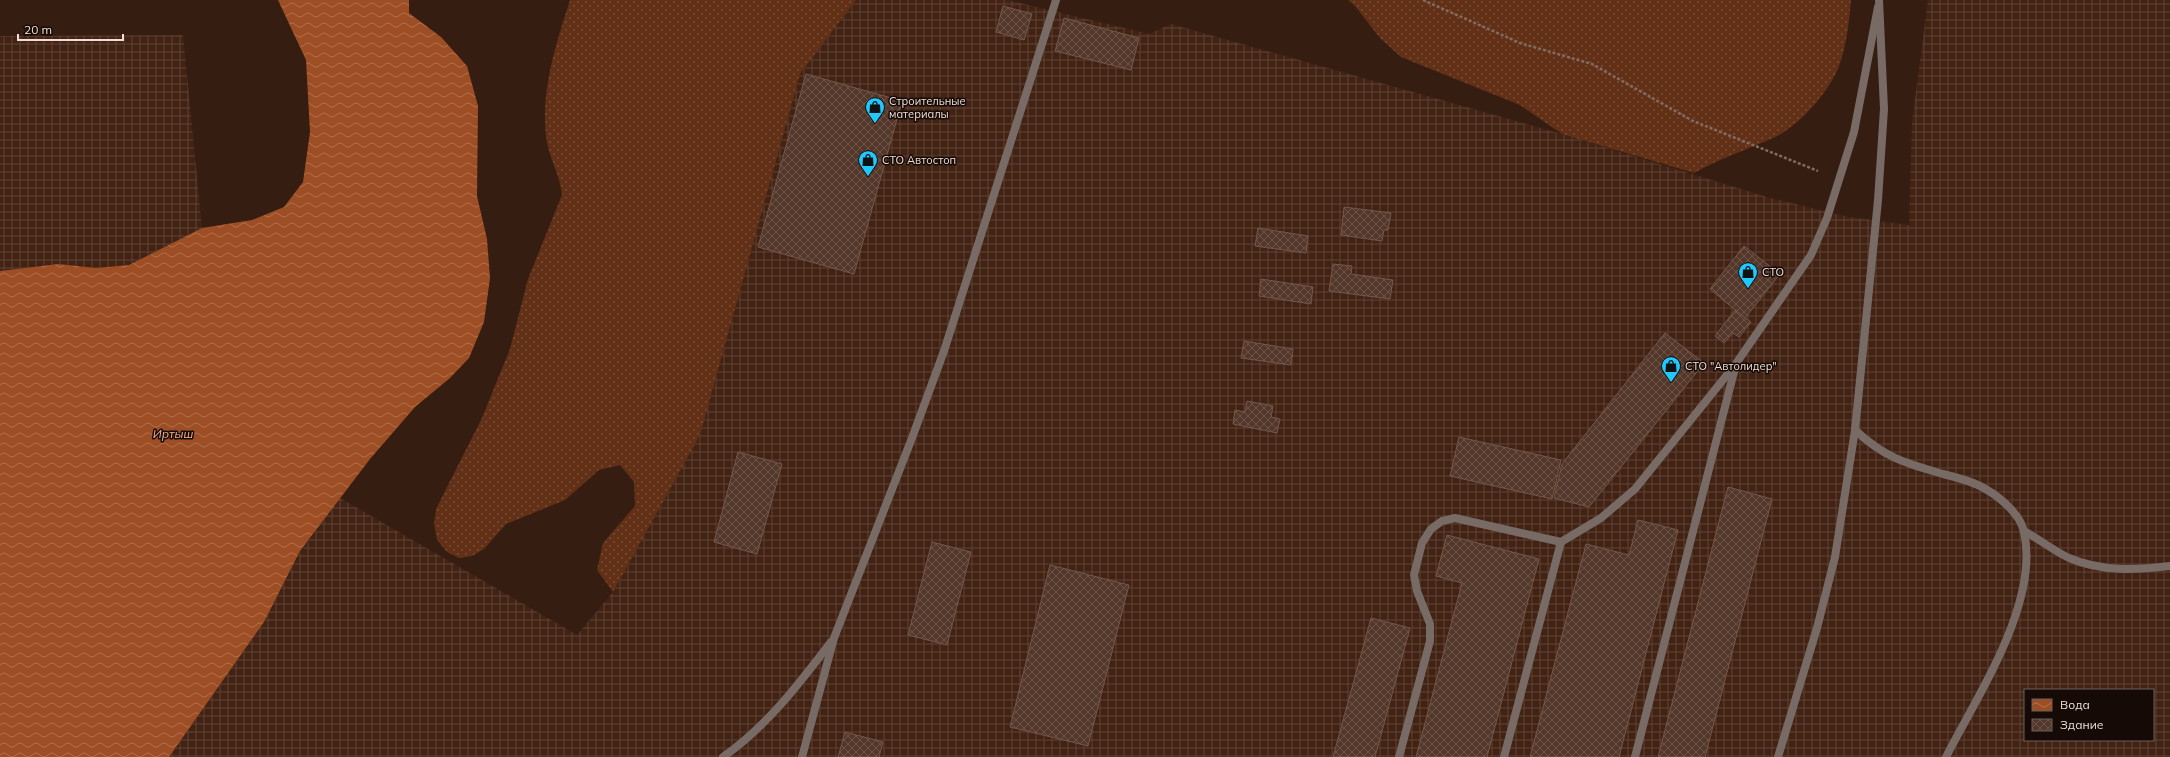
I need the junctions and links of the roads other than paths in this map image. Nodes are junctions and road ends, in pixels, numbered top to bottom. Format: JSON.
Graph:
{"nodes":[{"id":1,"x":1056,"y":0,"type":"edge"},
{"id":2,"x":1879,"y":3,"type":"edge"},
{"id":3,"x":1736,"y":365,"type":"junction"},
{"id":4,"x":1855,"y":430,"type":"junction"},
{"id":5,"x":2024,"y":531,"type":"junction"},
{"id":6,"x":1561,"y":542,"type":"junction"},
{"id":7,"x":2170,"y":566,"type":"edge"},
{"id":8,"x":834,"y":638,"type":"junction"},
{"id":9,"x":723,"y":757,"type":"edge"},
{"id":10,"x":802,"y":757,"type":"edge"},
{"id":11,"x":1399,"y":757,"type":"edge"},
{"id":12,"x":1504,"y":757,"type":"edge"},
{"id":13,"x":1635,"y":757,"type":"edge"},
{"id":14,"x":1778,"y":757,"type":"edge"},
{"id":15,"x":1946,"y":757,"type":"edge"}],
"edges":[{"from":1,"to":8,"type":"lane"},
{"from":2,"to":3,"type":"lane"},
{"from":2,"to":4,"type":"lane"},
{"from":3,"to":6,"type":"lane"},
{"from":3,"to":13,"type":"lane"},
{"from":4,"to":5,"type":"lane"},
{"from":4,"to":14,"type":"lane"},
{"from":5,"to":7,"type":"lane"},
{"from":5,"to":15,"type":"lane"},
{"from":6,"to":11,"type":"lane"},
{"from":6,"to":12,"type":"lane"},
{"from":8,"to":9,"type":"lane"},
{"from":8,"to":10,"type":"lane"}]}
